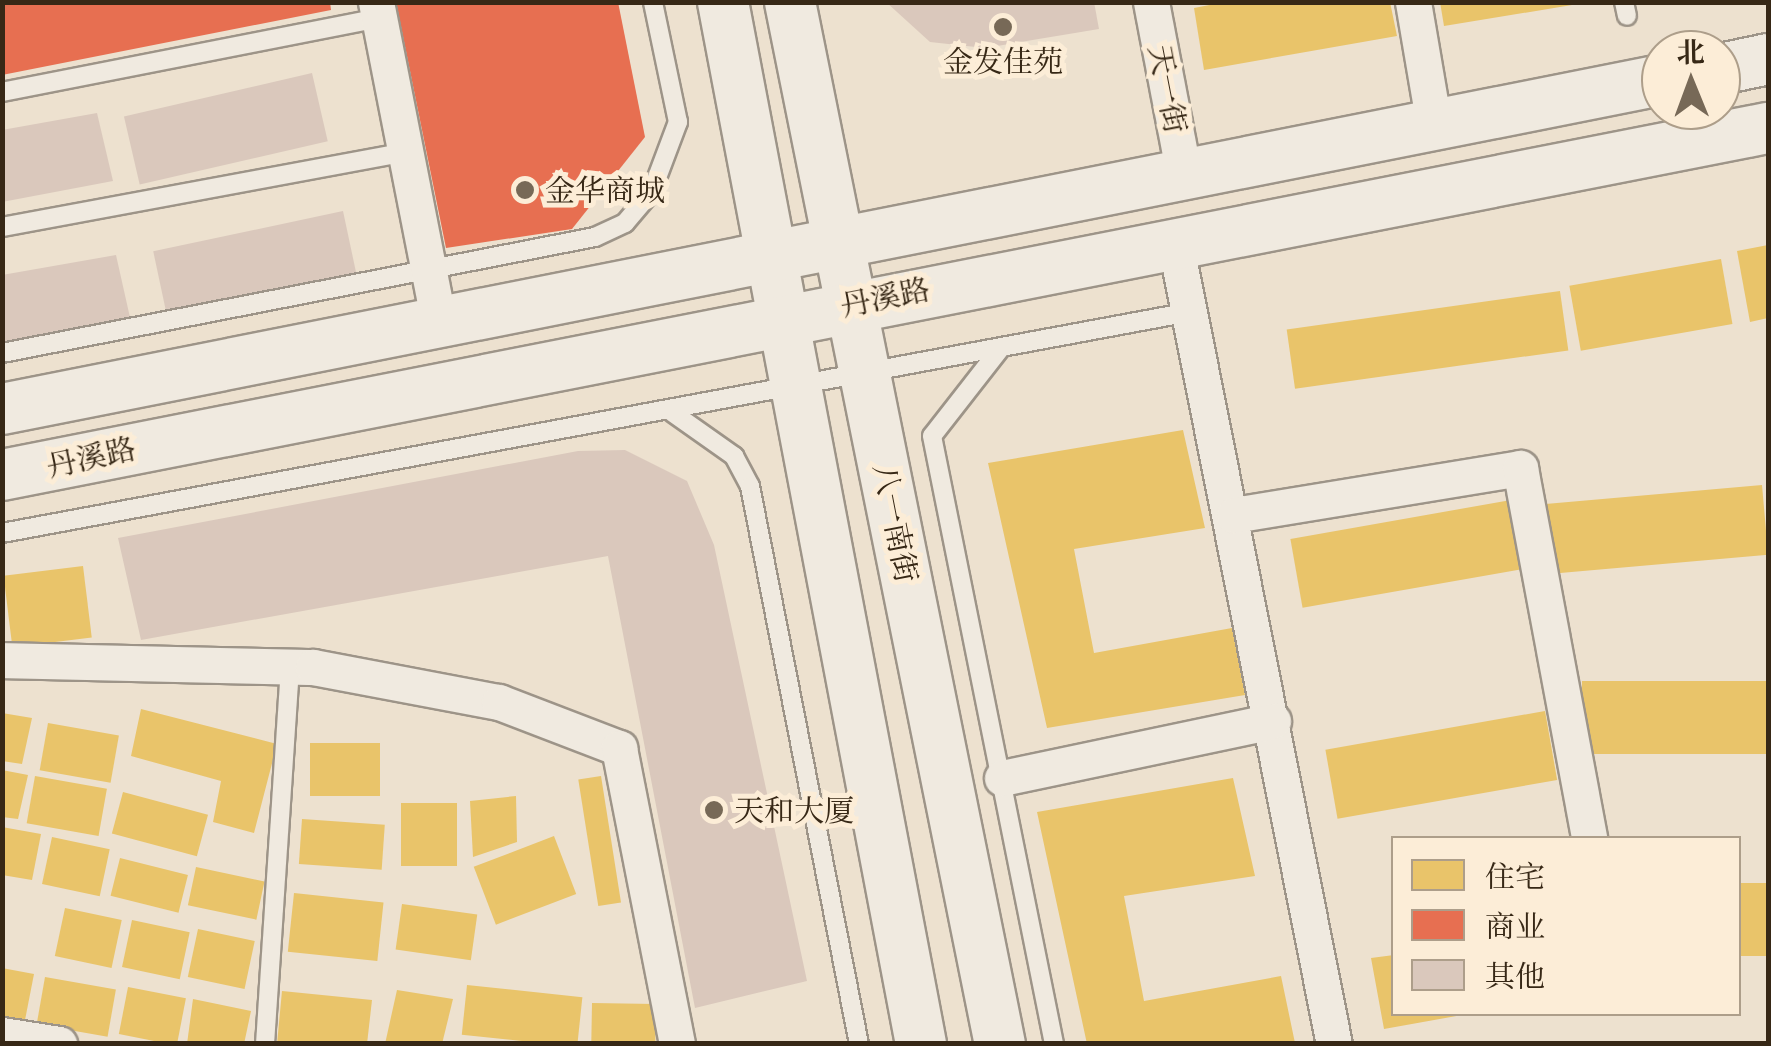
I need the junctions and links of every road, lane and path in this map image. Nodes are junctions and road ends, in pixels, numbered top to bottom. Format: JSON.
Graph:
{"nodes":[{"id":1,"x":653,"y":2,"type":"edge"},
{"id":2,"x":722,"y":2,"type":"edge"},
{"id":3,"x":790,"y":2,"type":"edge"},
{"id":4,"x":1151,"y":2,"type":"edge"},
{"id":5,"x":1413,"y":2,"type":"edge"},
{"id":6,"x":377,"y":10,"type":"edge"},
{"id":7,"x":1768,"y":59,"type":"edge"},
{"id":8,"x":1741,"y":65,"type":"edge"},
{"id":9,"x":1641,"y":84,"type":"edge"},
{"id":10,"x":2,"y":92,"type":"edge"},
{"id":11,"x":1434,"y":125,"type":"junction"},
{"id":12,"x":1768,"y":128,"type":"edge"},
{"id":13,"x":405,"y":152,"type":"junction"},
{"id":14,"x":1184,"y":174,"type":"junction"},
{"id":15,"x":2,"y":227,"type":"edge"},
{"id":16,"x":1175,"y":242,"type":"junction"},
{"id":17,"x":839,"y":243,"type":"junction"},
{"id":18,"x":772,"y":256,"type":"junction"},
{"id":19,"x":428,"y":270,"type":"junction"},
{"id":20,"x":852,"y":304,"type":"junction"},
{"id":21,"x":1190,"y":312,"type":"junction"},
{"id":22,"x":784,"y":316,"type":"junction"},
{"id":23,"x":439,"y":322,"type":"junction"},
{"id":24,"x":1000,"y":349,"type":"junction"},
{"id":25,"x":2,"y":353,"type":"edge"},
{"id":26,"x":866,"y":374,"type":"junction"},
{"id":27,"x":797,"y":388,"type":"junction"},
{"id":28,"x":2,"y":409,"type":"edge"},
{"id":29,"x":673,"y":412,"type":"junction"},
{"id":30,"x":2,"y":475,"type":"edge"},
{"id":31,"x":1234,"y":515,"type":"junction"},
{"id":32,"x":2,"y":532,"type":"edge"},
{"id":33,"x":2,"y":660,"type":"edge"},
{"id":34,"x":290,"y":666,"type":"junction"},
{"id":35,"x":1272,"y":720,"type":"junction"},
{"id":36,"x":1002,"y":778,"type":"junction"},
{"id":37,"x":1588,"y":836,"type":"edge"},
{"id":38,"x":2,"y":1035,"type":"edge"},
{"id":39,"x":59,"y":1044,"type":"edge"},
{"id":40,"x":266,"y":1044,"type":"edge"},
{"id":41,"x":677,"y":1044,"type":"edge"},
{"id":42,"x":858,"y":1044,"type":"edge"},
{"id":43,"x":921,"y":1044,"type":"edge"},
{"id":44,"x":1000,"y":1044,"type":"edge"},
{"id":45,"x":1054,"y":1044,"type":"edge"},
{"id":46,"x":1334,"y":1044,"type":"edge"}],
"edges":[{"from":1,"to":19,"type":"lane"},
{"from":2,"to":18,"type":"main road"},
{"from":3,"to":17,"type":"main road","name":"八一南街"},
{"from":4,"to":14,"type":"street","name":"天一街"},
{"from":5,"to":11,"type":"street"},
{"from":6,"to":10,"type":"lane"},
{"from":6,"to":13,"type":"street"},
{"from":7,"to":8,"type":"main road"},
{"from":9,"to":11,"type":"main road","name":"丹溪路"},
{"from":11,"to":14,"type":"main road","name":"丹溪路"},
{"from":12,"to":16,"type":"main road","name":"丹溪路"},
{"from":13,"to":15,"type":"lane"},
{"from":13,"to":19,"type":"street"},
{"from":14,"to":17,"type":"main road","name":"丹溪路"},
{"from":16,"to":20,"type":"main road","name":"丹溪路"},
{"from":16,"to":21,"type":"street"},
{"from":17,"to":18,"type":"main road","name":"丹溪路"},
{"from":17,"to":20,"type":"main road","name":"八一南街"},
{"from":18,"to":22,"type":"main road"},
{"from":18,"to":23,"type":"main road","name":"丹溪路"},
{"from":19,"to":23,"type":"street"},
{"from":19,"to":25,"type":"lane"},
{"from":20,"to":22,"type":"main road","name":"丹溪路"},
{"from":20,"to":26,"type":"main road","name":"八一南街"},
{"from":21,"to":24,"type":"lane"},
{"from":21,"to":31,"type":"street"},
{"from":22,"to":27,"type":"main road"},
{"from":22,"to":30,"type":"main road","name":"丹溪路"},
{"from":23,"to":28,"type":"main road","name":"丹溪路"},
{"from":24,"to":26,"type":"lane"},
{"from":24,"to":36,"type":"lane"},
{"from":26,"to":27,"type":"lane"},
{"from":26,"to":44,"type":"main road","name":"八一南街"},
{"from":27,"to":29,"type":"lane"},
{"from":27,"to":43,"type":"main road"},
{"from":29,"to":32,"type":"lane"},
{"from":29,"to":42,"type":"lane"},
{"from":31,"to":35,"type":"street"},
{"from":31,"to":37,"type":"street"},
{"from":33,"to":34,"type":"street"},
{"from":34,"to":40,"type":"lane"},
{"from":34,"to":41,"type":"street"},
{"from":35,"to":36,"type":"street"},
{"from":35,"to":46,"type":"street"},
{"from":36,"to":45,"type":"lane"},
{"from":38,"to":39,"type":"street"}]}
